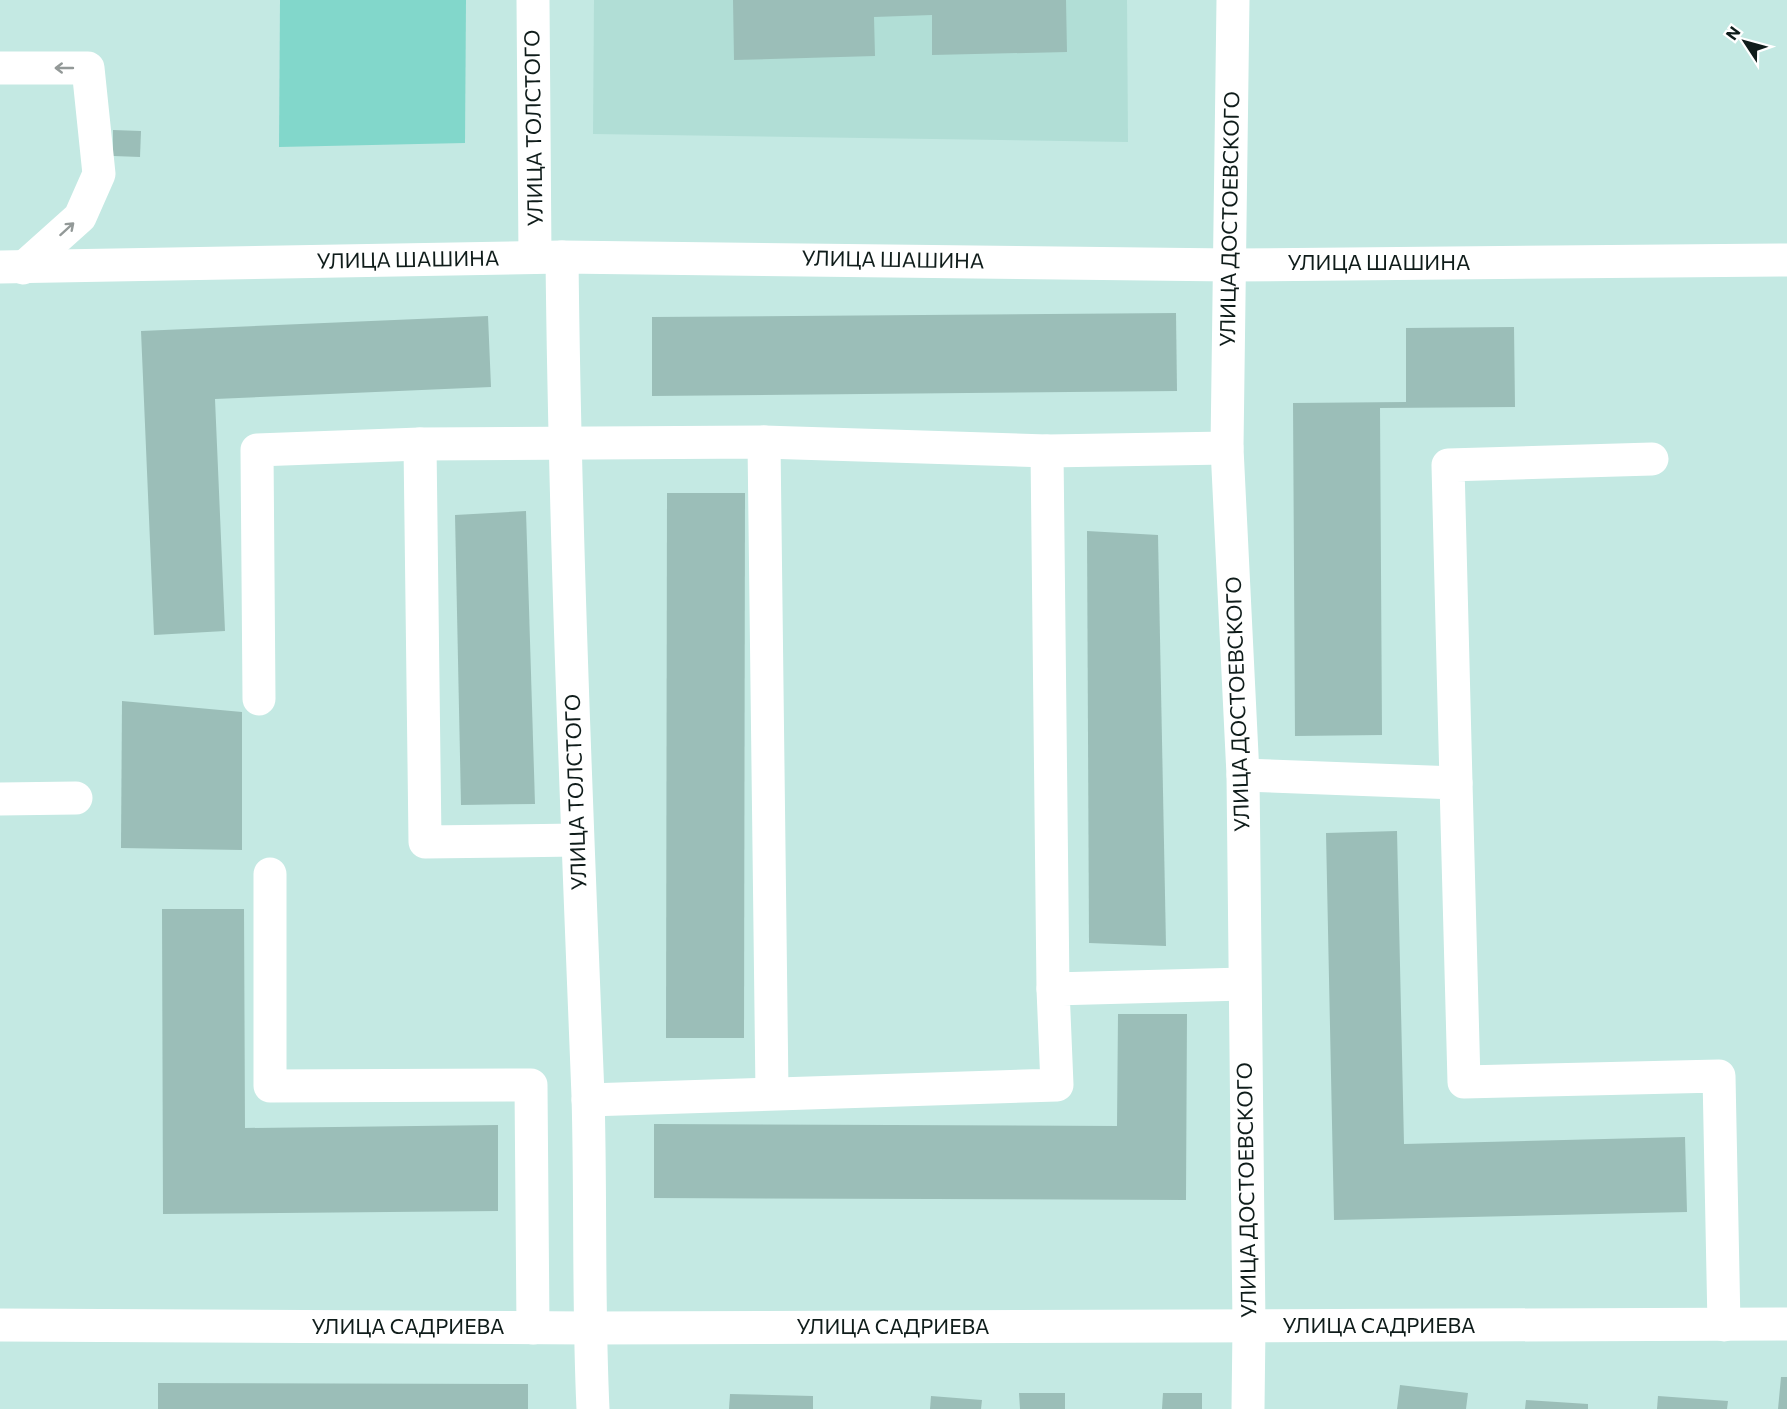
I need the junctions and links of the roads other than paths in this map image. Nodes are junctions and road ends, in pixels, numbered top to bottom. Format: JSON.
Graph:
{"nodes":[{"id":1,"x":533,"y":0,"type":"edge"},
{"id":2,"x":1233,"y":0,"type":"edge"},
{"id":3,"x":0,"y":68,"type":"edge"},
{"id":4,"x":548,"y":257,"type":"junction"},
{"id":5,"x":1787,"y":260,"type":"edge"},
{"id":6,"x":1231,"y":265,"type":"junction"},
{"id":7,"x":12,"y":268,"type":"edge"},
{"id":8,"x":764,"y":442,"type":"junction"},
{"id":9,"x":564,"y":443,"type":"junction"},
{"id":10,"x":420,"y":444,"type":"junction"},
{"id":11,"x":1227,"y":448,"type":"junction"},
{"id":12,"x":1047,"y":451,"type":"junction"},
{"id":13,"x":1652,"y":459,"type":"dead end"},
{"id":14,"x":259,"y":699,"type":"dead end"},
{"id":15,"x":1244,"y":775,"type":"junction"},
{"id":16,"x":1456,"y":783,"type":"junction"},
{"id":17,"x":76,"y":798,"type":"dead end"},
{"id":18,"x":0,"y":799,"type":"edge"},
{"id":19,"x":577,"y":840,"type":"junction"},
{"id":20,"x":270,"y":874,"type":"dead end"},
{"id":21,"x":1244,"y":984,"type":"junction"},
{"id":22,"x":1053,"y":989,"type":"junction"},
{"id":23,"x":772,"y":1094,"type":"junction"},
{"id":24,"x":588,"y":1100,"type":"junction"},
{"id":25,"x":1787,"y":1324,"type":"edge"},
{"id":26,"x":0,"y":1325,"type":"edge"},
{"id":27,"x":1724,"y":1325,"type":"junction"},
{"id":28,"x":1249,"y":1326,"type":"junction"},
{"id":29,"x":533,"y":1328,"type":"junction"},
{"id":30,"x":589,"y":1328,"type":"junction"},
{"id":31,"x":593,"y":1409,"type":"edge"},
{"id":32,"x":1248,"y":1409,"type":"edge"}],
"edges":[{"from":1,"to":4,"type":"street","name":"УЛИЦА ТОЛСТОГО"},
{"from":2,"to":6,"type":"street","name":"УЛИЦА ДОСТОЕВСКОГО"},
{"from":7,"to":3,"type":"street","one_way":true},
{"from":4,"to":6,"type":"street","name":"УЛИЦА ШАШИНА"},
{"from":4,"to":7,"type":"street","name":"УЛИЦА ШАШИНА"},
{"from":4,"to":9,"type":"street","name":"УЛИЦА ТОЛСТОГО"},
{"from":5,"to":6,"type":"street","name":"УЛИЦА ШАШИНА"},
{"from":6,"to":11,"type":"street","name":"УЛИЦА ДОСТОЕВСКОГО"},
{"from":8,"to":9,"type":"street"},
{"from":8,"to":12,"type":"street"},
{"from":8,"to":23,"type":"street"},
{"from":9,"to":10,"type":"street"},
{"from":9,"to":19,"type":"street","name":"УЛИЦА ТОЛСТОГО"},
{"from":10,"to":14,"type":"street"},
{"from":10,"to":19,"type":"street"},
{"from":11,"to":12,"type":"street"},
{"from":11,"to":15,"type":"street","name":"УЛИЦА ДОСТОЕВСКОГО"},
{"from":12,"to":22,"type":"street"},
{"from":13,"to":16,"type":"street"},
{"from":15,"to":16,"type":"street"},
{"from":15,"to":21,"type":"street","name":"УЛИЦА ДОСТОЕВСКОГО"},
{"from":16,"to":27,"type":"street"},
{"from":17,"to":18,"type":"street"},
{"from":19,"to":24,"type":"street","name":"УЛИЦА ТОЛСТОГО"},
{"from":20,"to":29,"type":"street"},
{"from":21,"to":22,"type":"street"},
{"from":21,"to":28,"type":"street","name":"УЛИЦА ДОСТОЕВСКОГО"},
{"from":22,"to":23,"type":"street"},
{"from":23,"to":24,"type":"street"},
{"from":24,"to":30,"type":"street","name":"УЛИЦА ТОЛСТОГО"},
{"from":25,"to":27,"type":"street","name":"УЛИЦА САДРИЕВА"},
{"from":26,"to":29,"type":"street","name":"УЛИЦА САДРИЕВА"},
{"from":27,"to":28,"type":"street","name":"УЛИЦА САДРИЕВА"},
{"from":28,"to":30,"type":"street","name":"УЛИЦА САДРИЕВА"},
{"from":28,"to":32,"type":"street","name":"УЛИЦА ДОСТОЕВСКОГО"},
{"from":29,"to":30,"type":"street","name":"УЛИЦА САДРИЕВА"},
{"from":30,"to":31,"type":"street","name":"УЛИЦА ТОЛСТОГО"}]}
